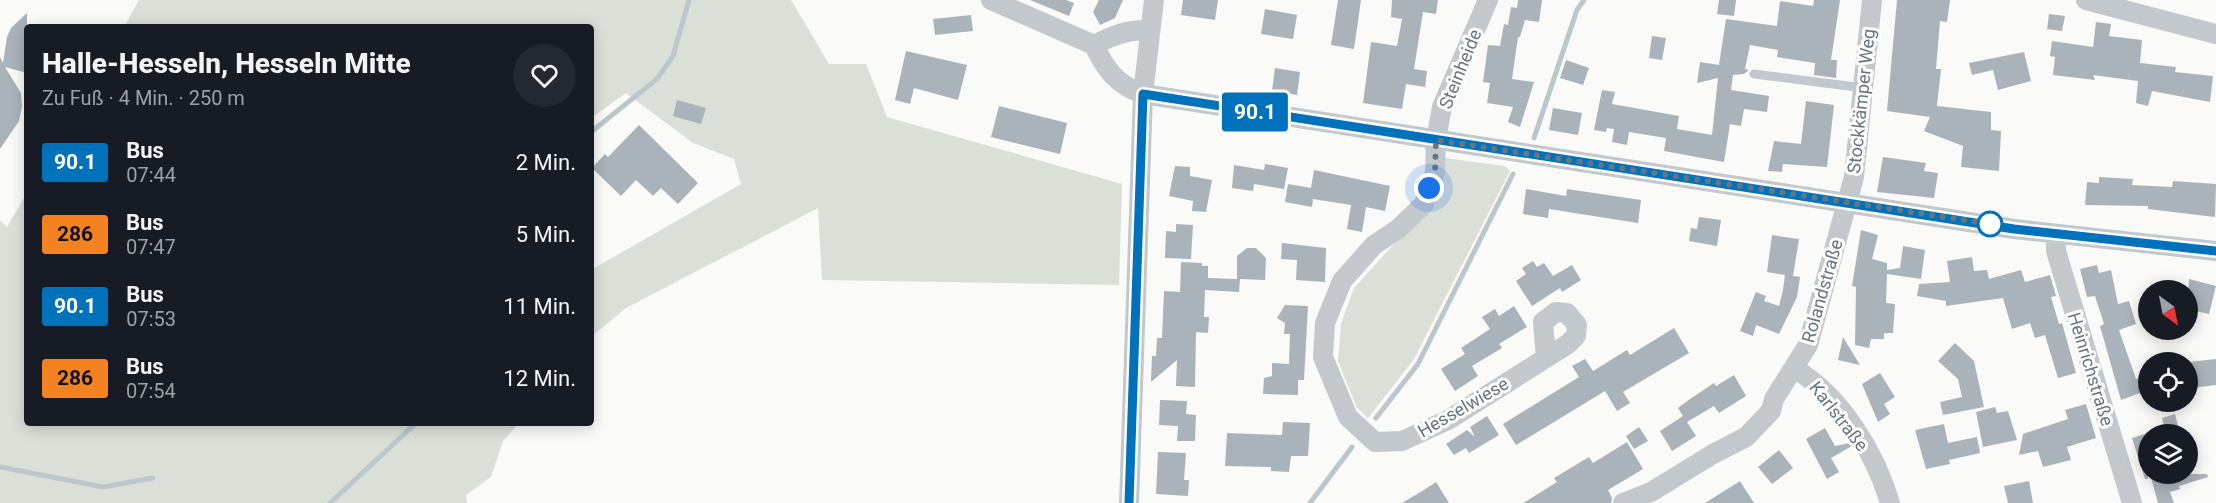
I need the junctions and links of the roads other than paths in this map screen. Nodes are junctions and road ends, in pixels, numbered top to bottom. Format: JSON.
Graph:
{"nodes":[{"id":1,"x":991,"y":0,"type":"edge"},
{"id":2,"x":1154,"y":0,"type":"edge"},
{"id":3,"x":1488,"y":0,"type":"edge"},
{"id":4,"x":1872,"y":0,"type":"edge"},
{"id":5,"x":2086,"y":0,"type":"edge"},
{"id":6,"x":1149,"y":31,"type":"junction"},
{"id":7,"x":2216,"y":34,"type":"edge"},
{"id":8,"x":1094,"y":45,"type":"junction"},
{"id":9,"x":1754,"y":74,"type":"dead end"},
{"id":10,"x":1864,"y":88,"type":"junction"},
{"id":11,"x":1143,"y":94,"type":"junction"},
{"id":12,"x":1436,"y":140,"type":"junction"},
{"id":13,"x":1847,"y":202,"type":"junction"},
{"id":14,"x":2056,"y":234,"type":"junction"},
{"id":15,"x":2216,"y":251,"type":"edge"},
{"id":16,"x":1546,"y":358,"type":"dead end"},
{"id":17,"x":1795,"y":369,"type":"junction"},
{"id":18,"x":1129,"y":503,"type":"edge"},
{"id":19,"x":1623,"y":503,"type":"edge"},
{"id":20,"x":1890,"y":503,"type":"edge"},
{"id":21,"x":2132,"y":503,"type":"edge"}],
"edges":[{"from":1,"to":8,"type":"street"},
{"from":2,"to":6,"type":"street"},
{"from":3,"to":12,"type":"street","name":"Steinheide"},
{"from":4,"to":10,"type":"street","name":"Stockkämper Weg"},
{"from":5,"to":7,"type":"street"},
{"from":6,"to":8,"type":"street"},
{"from":6,"to":11,"type":"street"},
{"from":8,"to":11,"type":"street"},
{"from":9,"to":10,"type":"lane"},
{"from":10,"to":13,"type":"street","name":"Stockkämper Weg"},
{"from":11,"to":12,"type":"street"},
{"from":11,"to":18,"type":"street"},
{"from":12,"to":13,"type":"street"},
{"from":12,"to":16,"type":"street","name":"Hesselwiese"},
{"from":13,"to":14,"type":"street"},
{"from":13,"to":17,"type":"street","name":"Rolandstraße"},
{"from":14,"to":15,"type":"street"},
{"from":14,"to":21,"type":"street","name":"Heinrichstraße"},
{"from":17,"to":19,"type":"street","name":"Rolandstraße"},
{"from":17,"to":20,"type":"street","name":"Karlstraße"}]}
